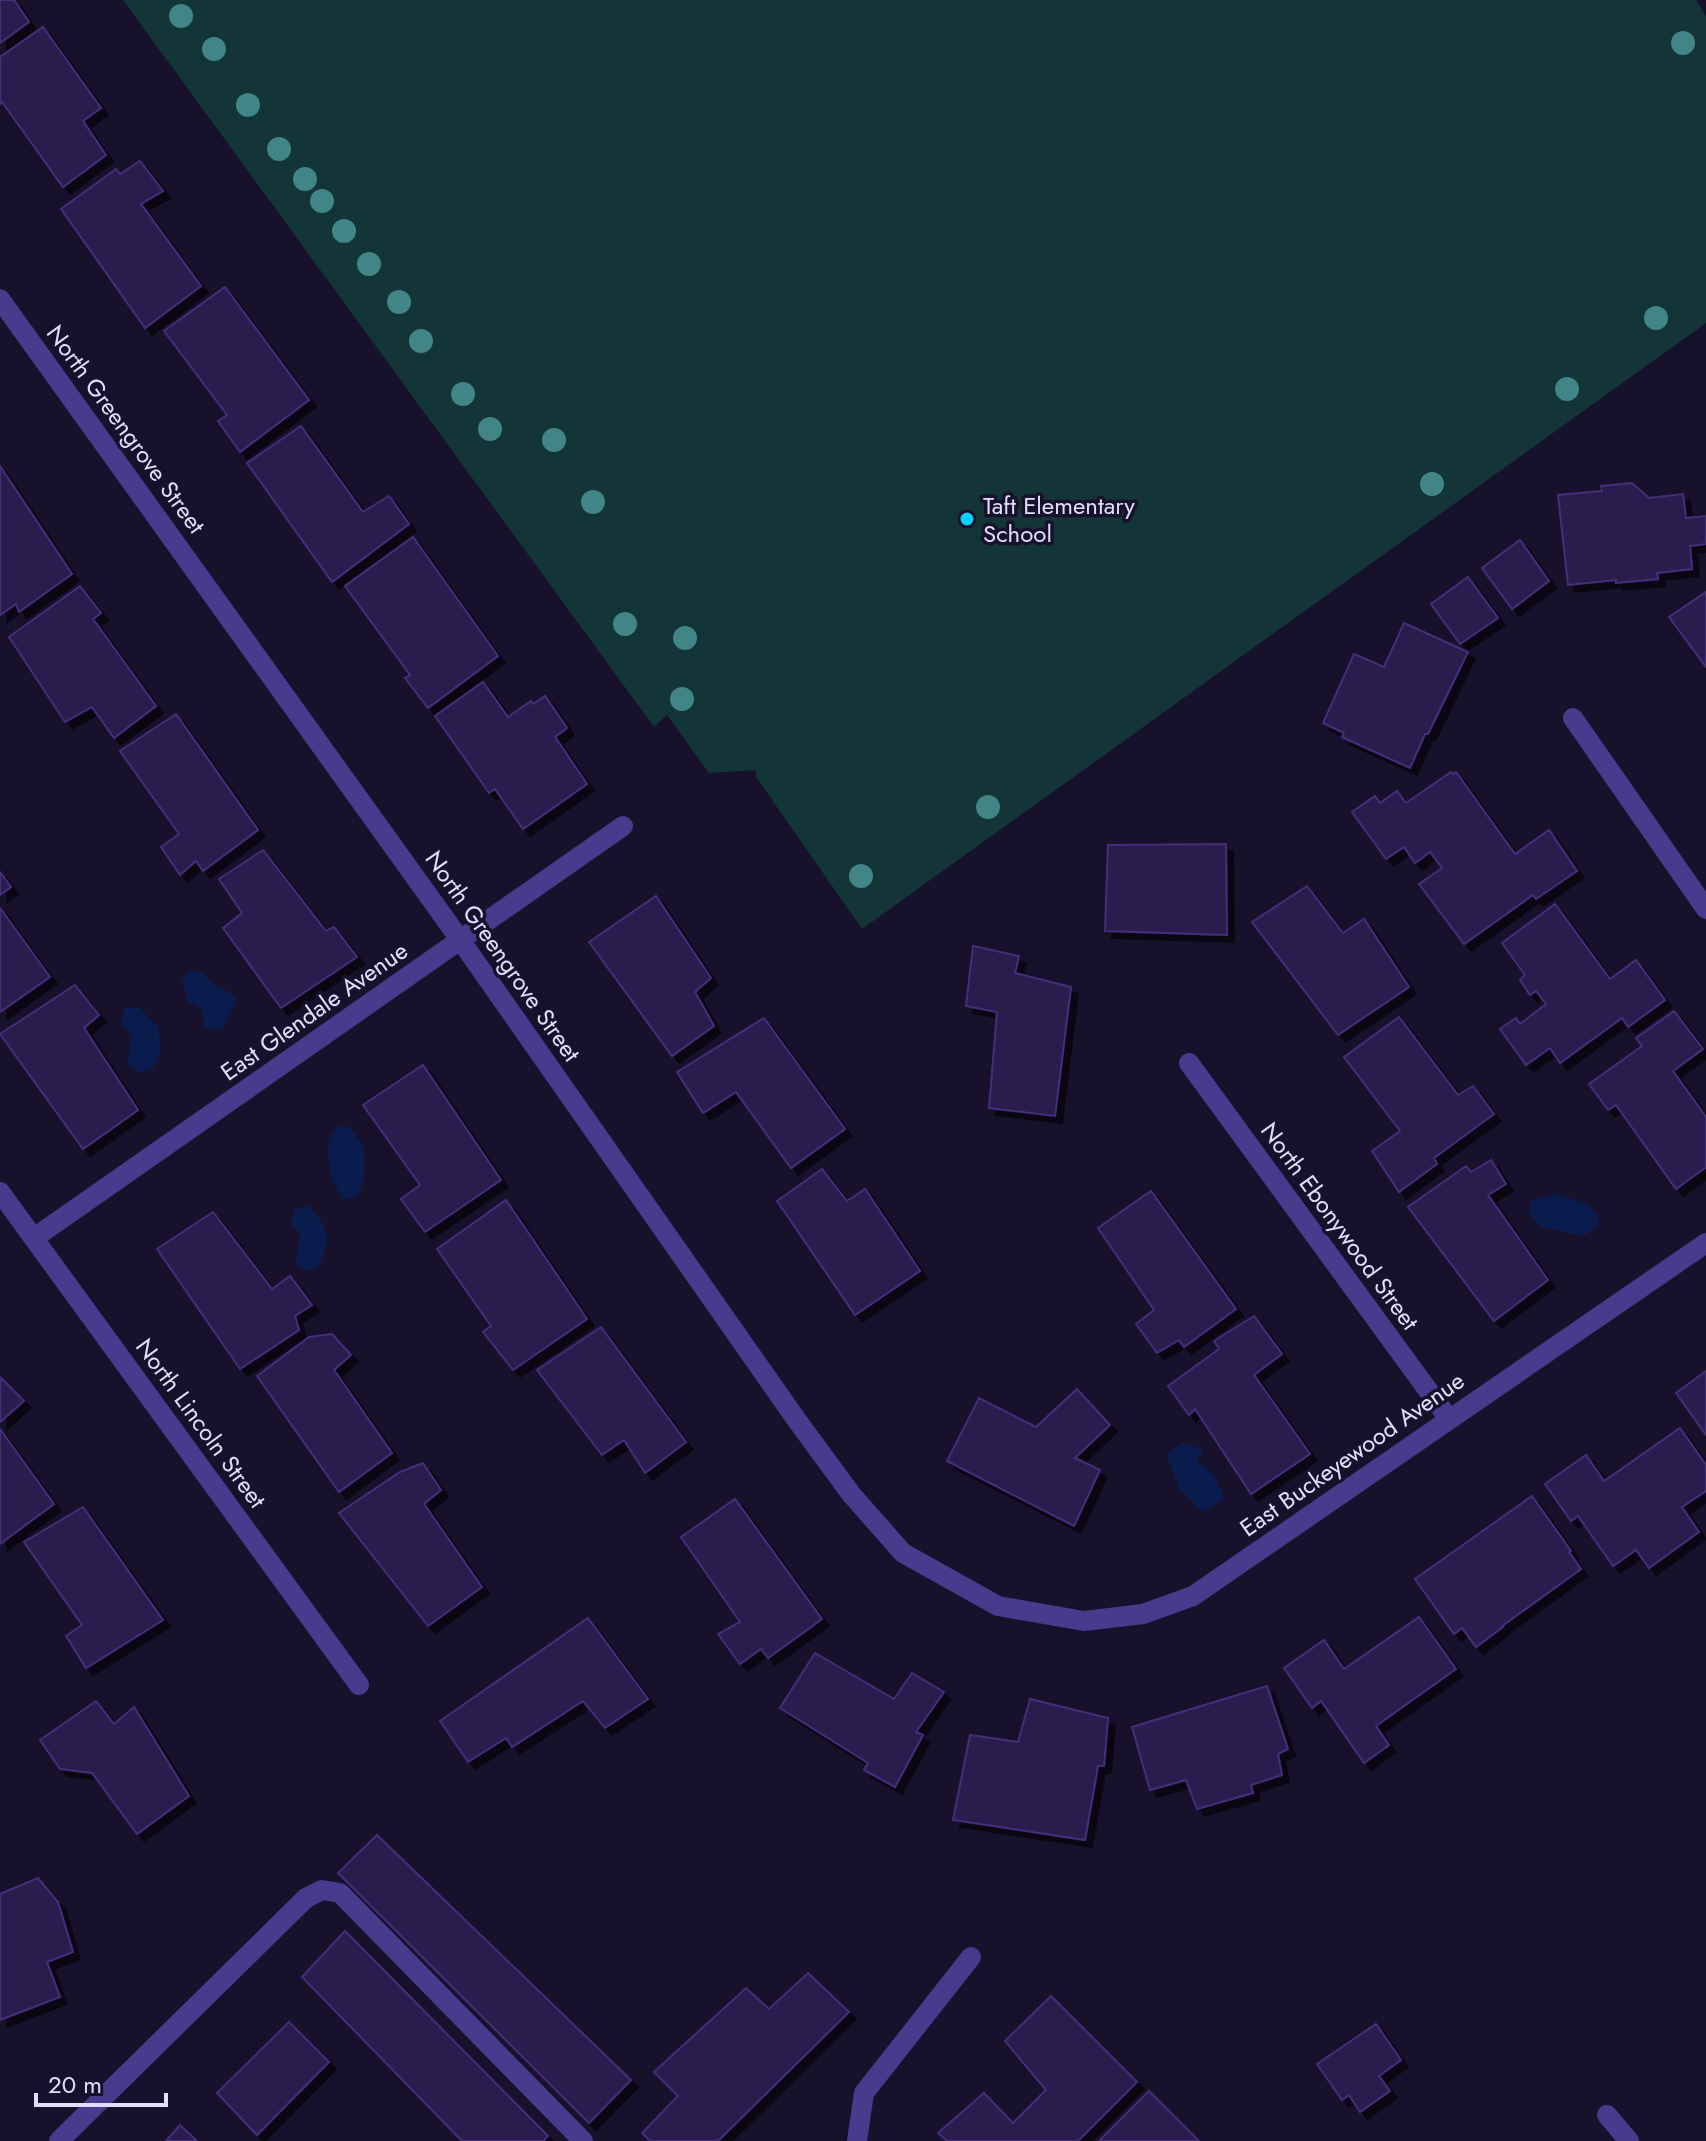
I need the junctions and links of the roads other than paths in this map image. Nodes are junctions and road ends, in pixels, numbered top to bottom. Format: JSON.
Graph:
{"nodes":[{"id":1,"x":0,"y":299,"type":"edge"},
{"id":2,"x":1573,"y":718,"type":"dead end"},
{"id":3,"x":623,"y":826,"type":"dead end"},
{"id":4,"x":1706,"y":909,"type":"edge"},
{"id":5,"x":461,"y":941,"type":"junction"},
{"id":6,"x":1189,"y":1063,"type":"dead end"},
{"id":7,"x":0,"y":1192,"type":"edge"},
{"id":8,"x":34,"y":1238,"type":"junction"},
{"id":9,"x":1706,"y":1243,"type":"edge"},
{"id":10,"x":1449,"y":1419,"type":"junction"},
{"id":11,"x":998,"y":1606,"type":"joint"},
{"id":12,"x":359,"y":1685,"type":"dead end"},
{"id":13,"x":971,"y":1957,"type":"dead end"},
{"id":14,"x":1607,"y":2115,"type":"dead end"},
{"id":15,"x":59,"y":2141,"type":"edge"},
{"id":16,"x":583,"y":2141,"type":"edge"},
{"id":17,"x":857,"y":2141,"type":"edge"},
{"id":18,"x":1629,"y":2141,"type":"edge"}],
"edges":[{"from":1,"to":5,"type":"street","name":"North Greengrove Street"},
{"from":2,"to":4,"type":"street"},
{"from":3,"to":5,"type":"street","name":"East Glendale Avenue"},
{"from":5,"to":8,"type":"street","name":"East Glendale Avenue"},
{"from":5,"to":11,"type":"street","name":"North Greengrove Street"},
{"from":6,"to":10,"type":"street","name":"North Ebonywood Street"},
{"from":7,"to":8,"type":"street","name":"North Lincoln Street"},
{"from":8,"to":12,"type":"street","name":"North Lincoln Street"},
{"from":9,"to":10,"type":"street","name":"East Buckeyewood Avenue"},
{"from":10,"to":11,"type":"street","name":"East Buckeyewood Avenue"},
{"from":13,"to":17,"type":"street"},
{"from":14,"to":18,"type":"street"},
{"from":15,"to":16,"type":"street"}]}
